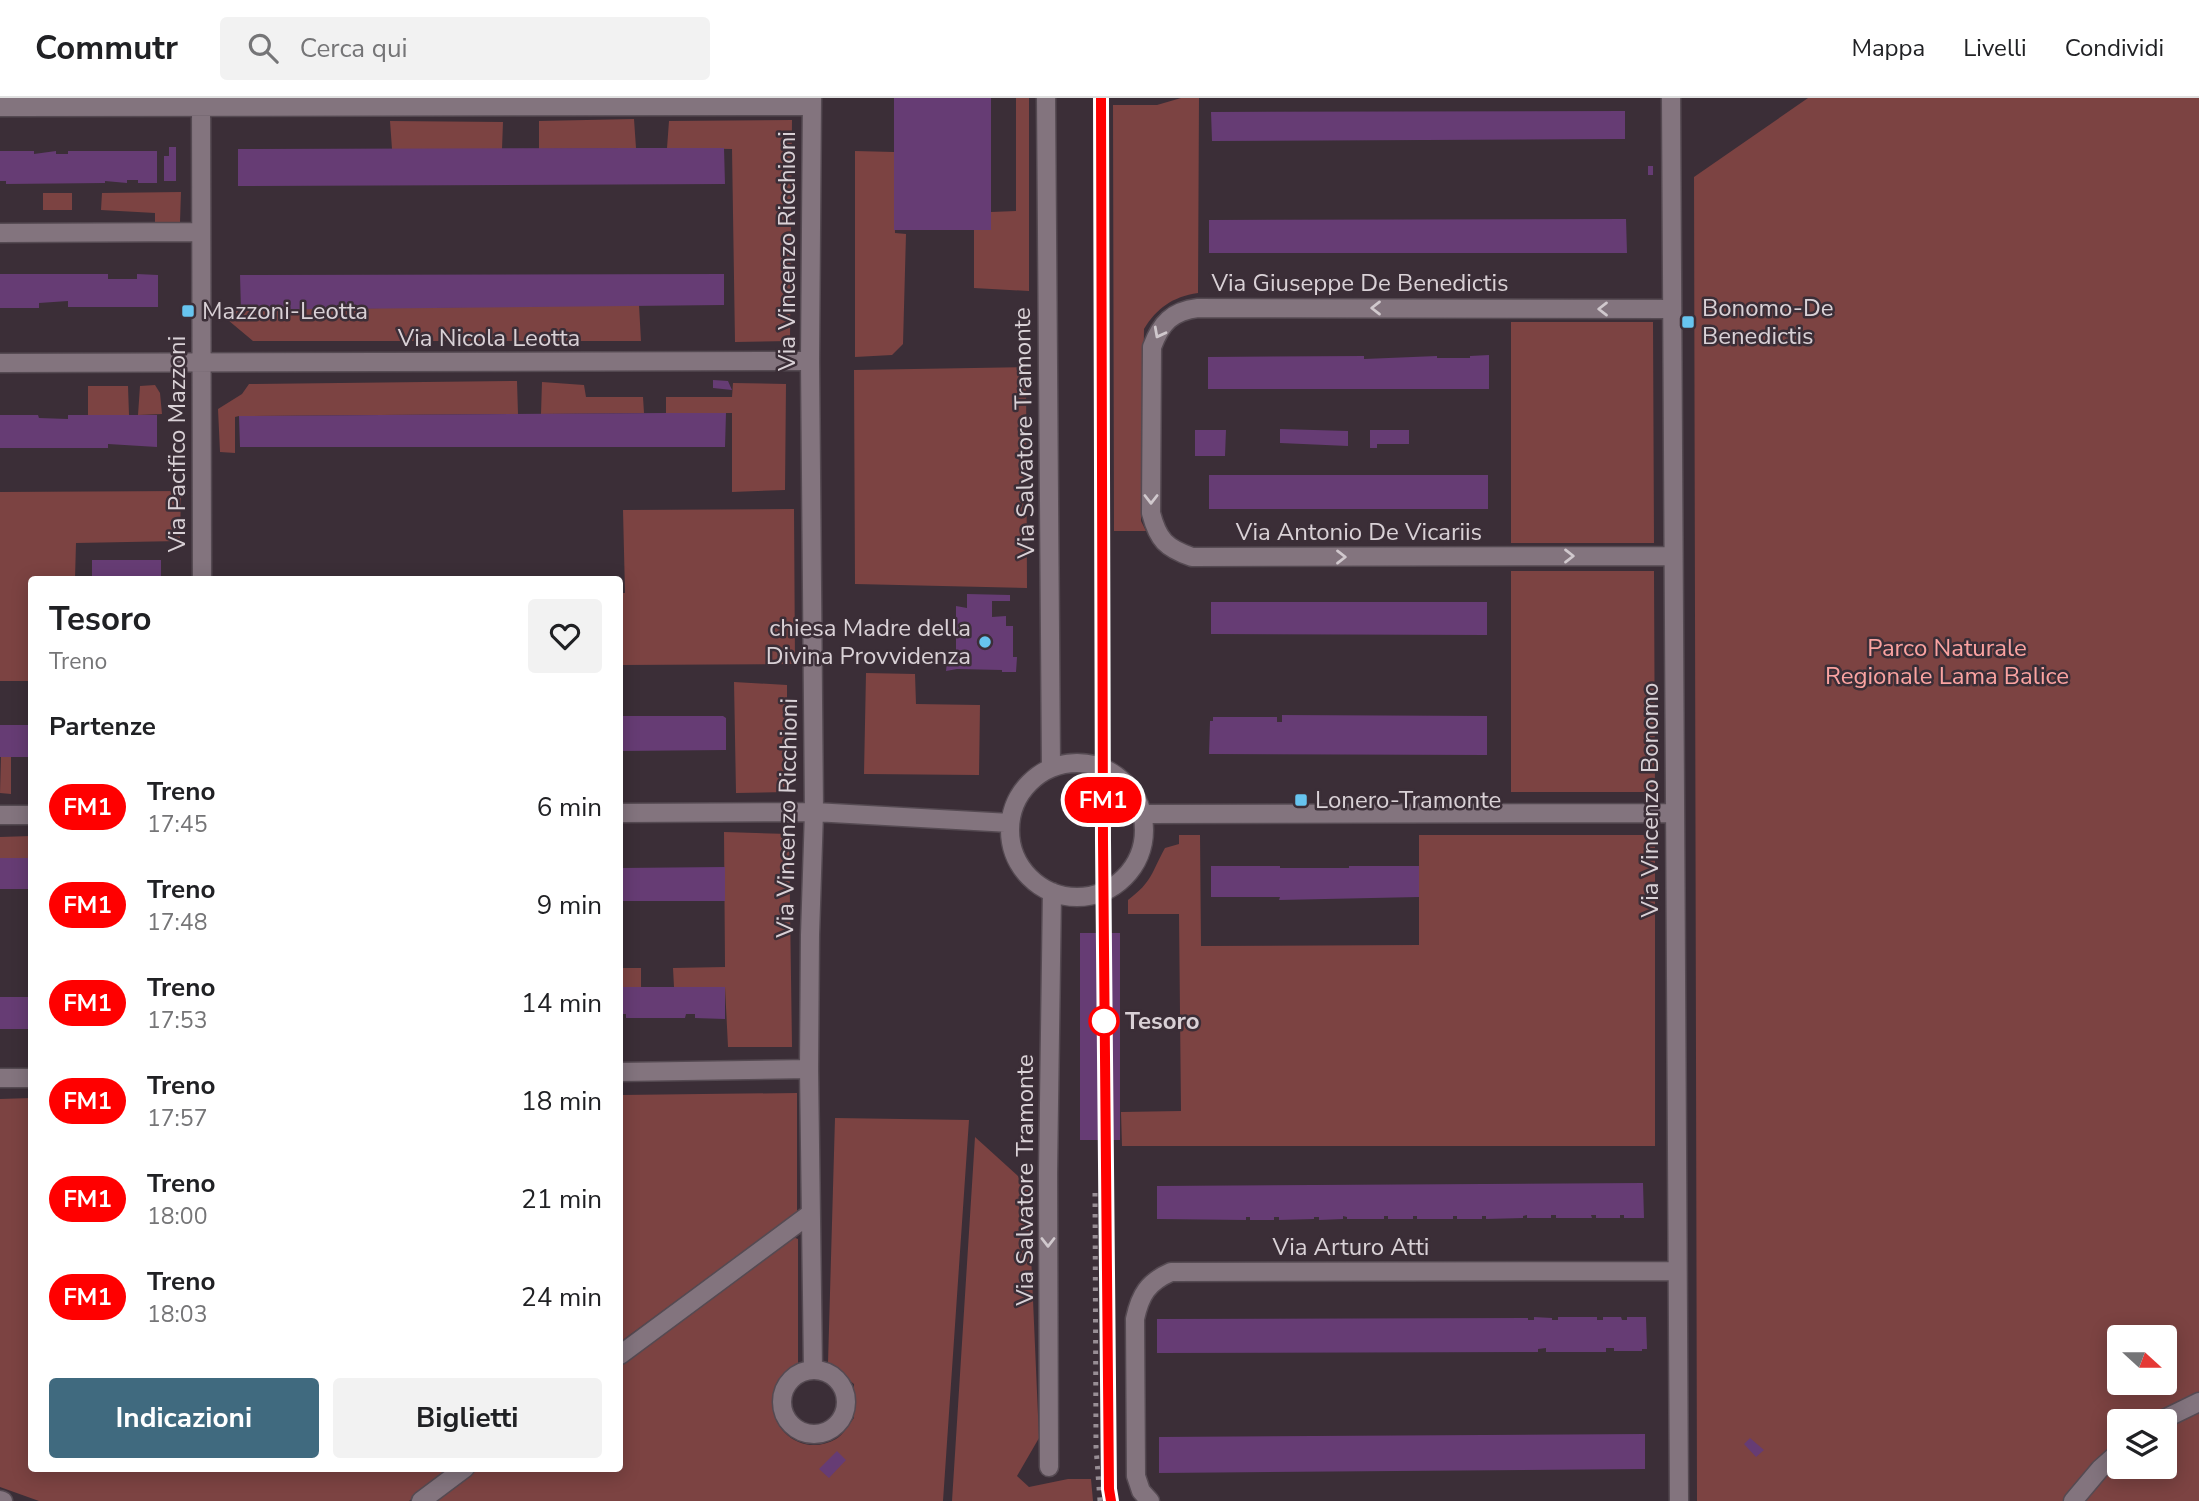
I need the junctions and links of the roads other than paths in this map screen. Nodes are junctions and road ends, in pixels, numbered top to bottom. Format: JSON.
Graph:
{"nodes":[{"id":1,"x":1046,"y":98,"type":"edge"},
{"id":2,"x":1671,"y":98,"type":"edge"},
{"id":3,"x":812,"y":102,"type":"edge"},
{"id":4,"x":201,"y":103,"type":"edge"},
{"id":5,"x":0,"y":107,"type":"edge"},
{"id":6,"x":201,"y":232,"type":"junction"},
{"id":7,"x":0,"y":233,"type":"edge"},
{"id":8,"x":1672,"y":309,"type":"junction"},
{"id":9,"x":810,"y":361,"type":"junction"},
{"id":10,"x":0,"y":363,"type":"edge"},
{"id":11,"x":202,"y":364,"type":"junction"},
{"id":12,"x":1152,"y":431,"type":"joint"},
{"id":13,"x":1673,"y":556,"type":"junction"},
{"id":14,"x":202,"y":576,"type":"edge"},
{"id":15,"x":1051,"y":768,"type":"junction"},
{"id":16,"x":814,"y":812,"type":"junction"},
{"id":17,"x":623,"y":813,"type":"edge"},
{"id":18,"x":1675,"y":813,"type":"junction"},
{"id":19,"x":0,"y":814,"type":"edge"},
{"id":20,"x":1143,"y":814,"type":"junction"},
{"id":21,"x":28,"y":815,"type":"edge"},
{"id":22,"x":1010,"y":823,"type":"junction"},
{"id":23,"x":1052,"y":892,"type":"junction"},
{"id":24,"x":809,"y":1069,"type":"junction"},
{"id":25,"x":623,"y":1072,"type":"edge"},
{"id":26,"x":0,"y":1078,"type":"edge"},
{"id":27,"x":28,"y":1078,"type":"edge"},
{"id":28,"x":810,"y":1214,"type":"junction"},
{"id":29,"x":1677,"y":1271,"type":"junction"},
{"id":30,"x":623,"y":1352,"type":"edge"},
{"id":31,"x":813,"y":1370,"type":"dead end"},
{"id":32,"x":2199,"y":1402,"type":"edge"},
{"id":33,"x":2177,"y":1413,"type":"edge"},
{"id":34,"x":2107,"y":1463,"type":"edge"},
{"id":35,"x":1049,"y":1467,"type":"dead end"},
{"id":36,"x":460,"y":1472,"type":"edge"},
{"id":37,"x":421,"y":1501,"type":"edge"},
{"id":38,"x":1150,"y":1501,"type":"edge"},
{"id":39,"x":1679,"y":1501,"type":"edge"},
{"id":40,"x":2073,"y":1501,"type":"edge"}],
"edges":[{"from":1,"to":15,"type":"street","name":"Via Salvatore Tramonte"},
{"from":2,"to":8,"type":"street","name":"Via Vincenzo Bonomo"},
{"from":3,"to":4,"type":"street"},
{"from":3,"to":9,"type":"street","name":"Via Vincenzo Ricchioni"},
{"from":4,"to":5,"type":"street"},
{"from":4,"to":6,"type":"street","name":"Via Pacifico Mazzoni"},
{"from":6,"to":7,"type":"street"},
{"from":6,"to":11,"type":"street","name":"Via Pacifico Mazzoni"},
{"from":8,"to":12,"type":"street","name":"Via Giuseppe De Benedictis","one_way":true},
{"from":8,"to":13,"type":"street","name":"Via Vincenzo Bonomo"},
{"from":9,"to":11,"type":"street","name":"Via Nicola Leotta"},
{"from":9,"to":16,"type":"street","name":"Via Vincenzo Ricchioni"},
{"from":10,"to":11,"type":"street","name":"Via Nicola Leotta"},
{"from":11,"to":14,"type":"street","name":"Via Pacifico Mazzoni"},
{"from":12,"to":13,"type":"street","name":"Via Antonio De Vicariis","one_way":true},
{"from":13,"to":18,"type":"street","name":"Via Vincenzo Bonomo"},
{"from":15,"to":20,"type":"street"},
{"from":15,"to":22,"type":"street"},
{"from":16,"to":17,"type":"street"},
{"from":16,"to":22,"type":"street"},
{"from":16,"to":24,"type":"street","name":"Via Vincenzo Ricchioni"},
{"from":18,"to":20,"type":"street"},
{"from":18,"to":29,"type":"street","name":"Via Vincenzo Bonomo"},
{"from":19,"to":21,"type":"street"},
{"from":20,"to":23,"type":"street"},
{"from":22,"to":23,"type":"street"},
{"from":23,"to":35,"type":"street","name":"Via Salvatore Tramonte","one_way":true},
{"from":24,"to":25,"type":"street"},
{"from":24,"to":28,"type":"street","name":"Via Vincenzo Ricchioni"},
{"from":26,"to":27,"type":"street"},
{"from":28,"to":30,"type":"street"},
{"from":28,"to":31,"type":"street","name":"Via Vincenzo Ricchioni"},
{"from":29,"to":38,"type":"street","name":"Via Arturo Atti"},
{"from":29,"to":39,"type":"street","name":"Via Vincenzo Bonomo"},
{"from":32,"to":33,"type":"street"},
{"from":34,"to":40,"type":"street"},
{"from":36,"to":37,"type":"street"}]}
